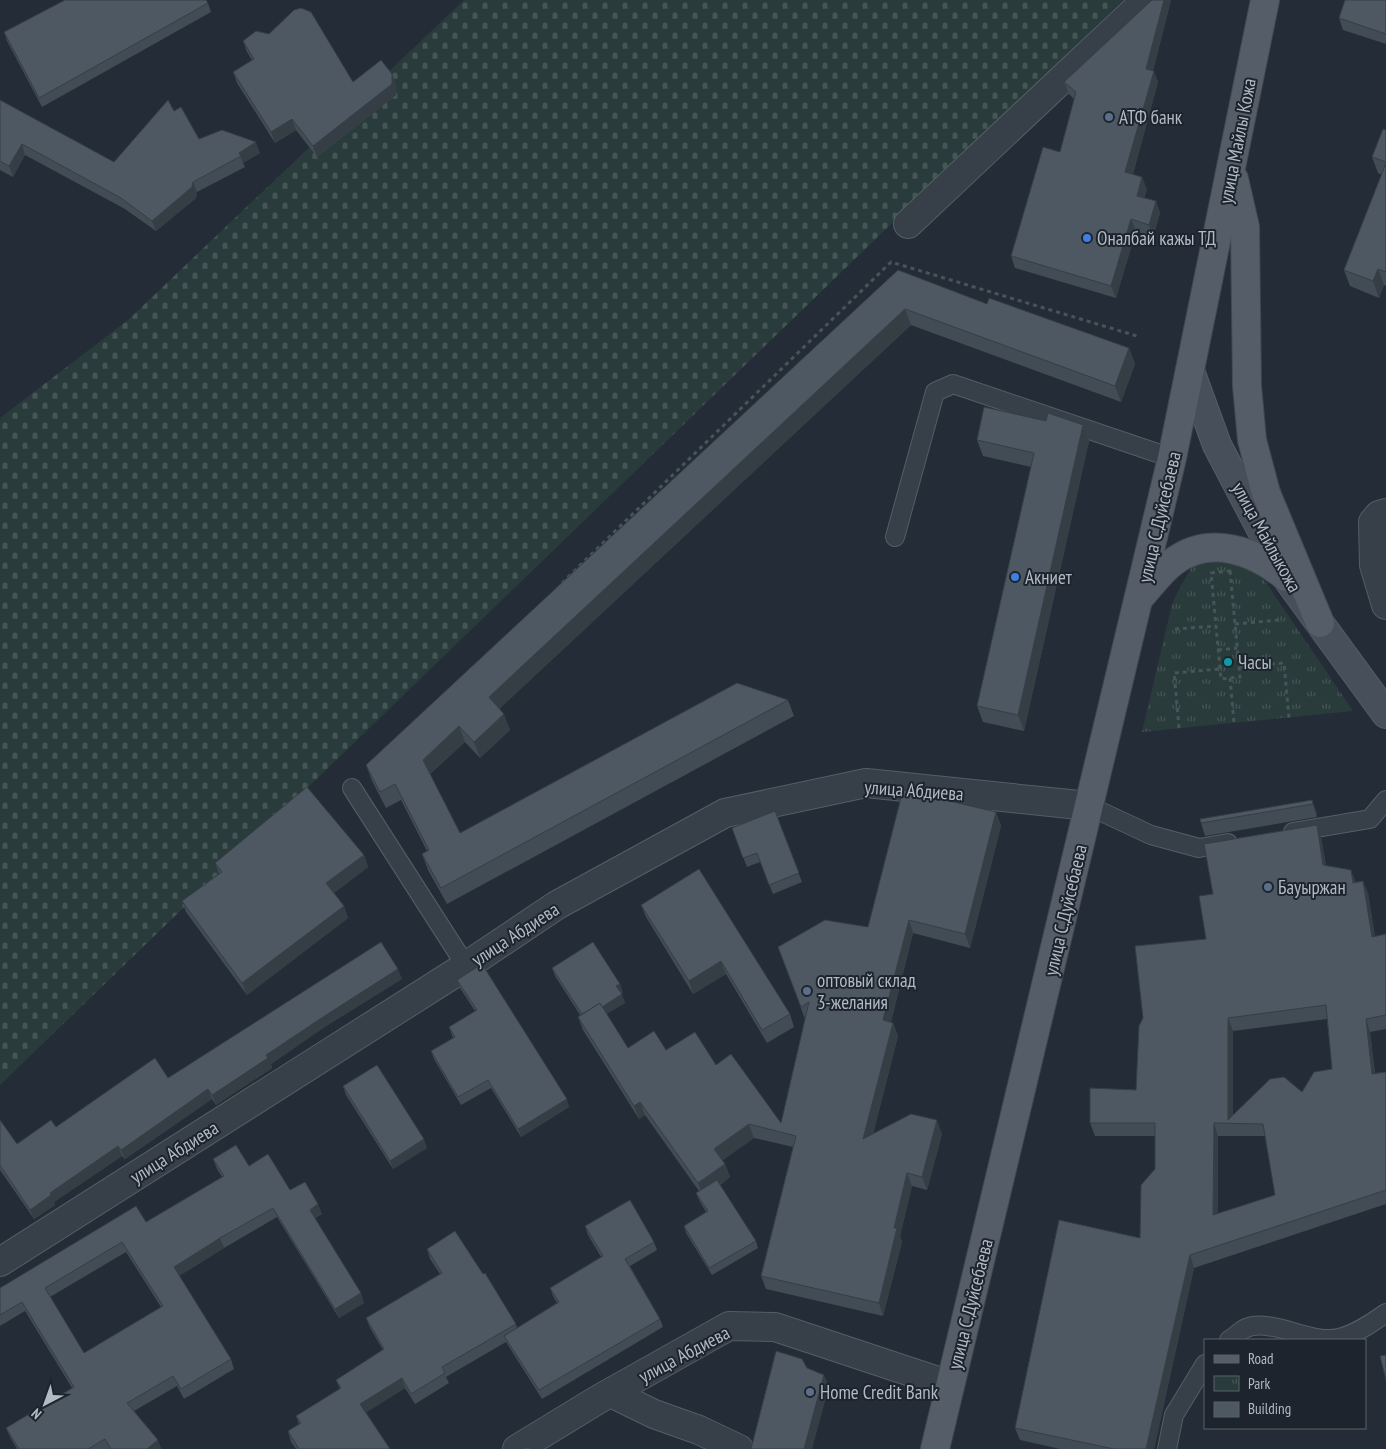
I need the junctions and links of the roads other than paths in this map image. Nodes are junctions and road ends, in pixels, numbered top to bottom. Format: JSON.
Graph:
{"nodes":[{"id":1,"x":1146,"y":0,"type":"edge"},
{"id":2,"x":1263,"y":1,"type":"edge"},
{"id":3,"x":1232,"y":171,"type":"junction"},
{"id":4,"x":908,"y":224,"type":"dead end"},
{"id":5,"x":1190,"y":371,"type":"junction"},
{"id":6,"x":1172,"y":458,"type":"junction"},
{"id":7,"x":1386,"y":513,"type":"edge"},
{"id":8,"x":894,"y":537,"type":"dead end"},
{"id":9,"x":1286,"y":577,"type":"junction"},
{"id":10,"x":1140,"y":597,"type":"junction"},
{"id":11,"x":1386,"y":605,"type":"edge"},
{"id":12,"x":1320,"y":623,"type":"junction"},
{"id":13,"x":1386,"y":714,"type":"edge"},
{"id":14,"x":352,"y":788,"type":"dead end"},
{"id":15,"x":1386,"y":800,"type":"edge"},
{"id":16,"x":1089,"y":806,"type":"junction"},
{"id":17,"x":1275,"y":835,"type":"edge"},
{"id":18,"x":1247,"y":840,"type":"edge"},
{"id":19,"x":466,"y":966,"type":"junction"},
{"id":20,"x":0,"y":1262,"type":"edge"},
{"id":21,"x":1386,"y":1313,"type":"edge"},
{"id":22,"x":1230,"y":1339,"type":"edge"},
{"id":23,"x":1204,"y":1366,"type":"edge"},
{"id":24,"x":950,"y":1385,"type":"junction"},
{"id":25,"x":611,"y":1393,"type":"junction"},
{"id":26,"x":517,"y":1449,"type":"edge"},
{"id":27,"x":739,"y":1449,"type":"edge"},
{"id":28,"x":935,"y":1449,"type":"edge"},
{"id":29,"x":1167,"y":1449,"type":"edge"}],
"edges":[{"from":1,"to":4,"type":"street"},
{"from":2,"to":3,"type":"main road","name":"улица Майлы Кожа"},
{"from":3,"to":5,"type":"main road","name":"улица Майлы Кожа"},
{"from":3,"to":12,"type":"main road"},
{"from":5,"to":6,"type":"main road","name":"улица С.Дуйсебаева"},
{"from":5,"to":9,"type":"street","name":"улица Майлыкожа"},
{"from":6,"to":8,"type":"lane"},
{"from":6,"to":10,"type":"main road","name":"улица С.Дуйсебаева"},
{"from":7,"to":11,"type":"street"},
{"from":9,"to":10,"type":"main road"},
{"from":9,"to":12,"type":"street","name":"улица Майлыкожа"},
{"from":10,"to":16,"type":"main road","name":"улица С.Дуйсебаева"},
{"from":12,"to":13,"type":"street","name":"улица Майлыкожа"},
{"from":14,"to":19,"type":"lane"},
{"from":15,"to":17,"type":"lane"},
{"from":16,"to":18,"type":"lane"},
{"from":16,"to":19,"type":"street","name":"улица Абдиева"},
{"from":16,"to":24,"type":"main road","name":"улица С.Дуйсебаева"},
{"from":19,"to":20,"type":"street","name":"улица Абдиева"},
{"from":21,"to":22,"type":"lane"},
{"from":23,"to":29,"type":"lane"},
{"from":24,"to":25,"type":"street","name":"улица Абдиева"},
{"from":24,"to":28,"type":"main road","name":"улица С.Дуйсебаева"},
{"from":25,"to":26,"type":"street","name":"улица Абдиева"},
{"from":25,"to":27,"type":"street"}]}
